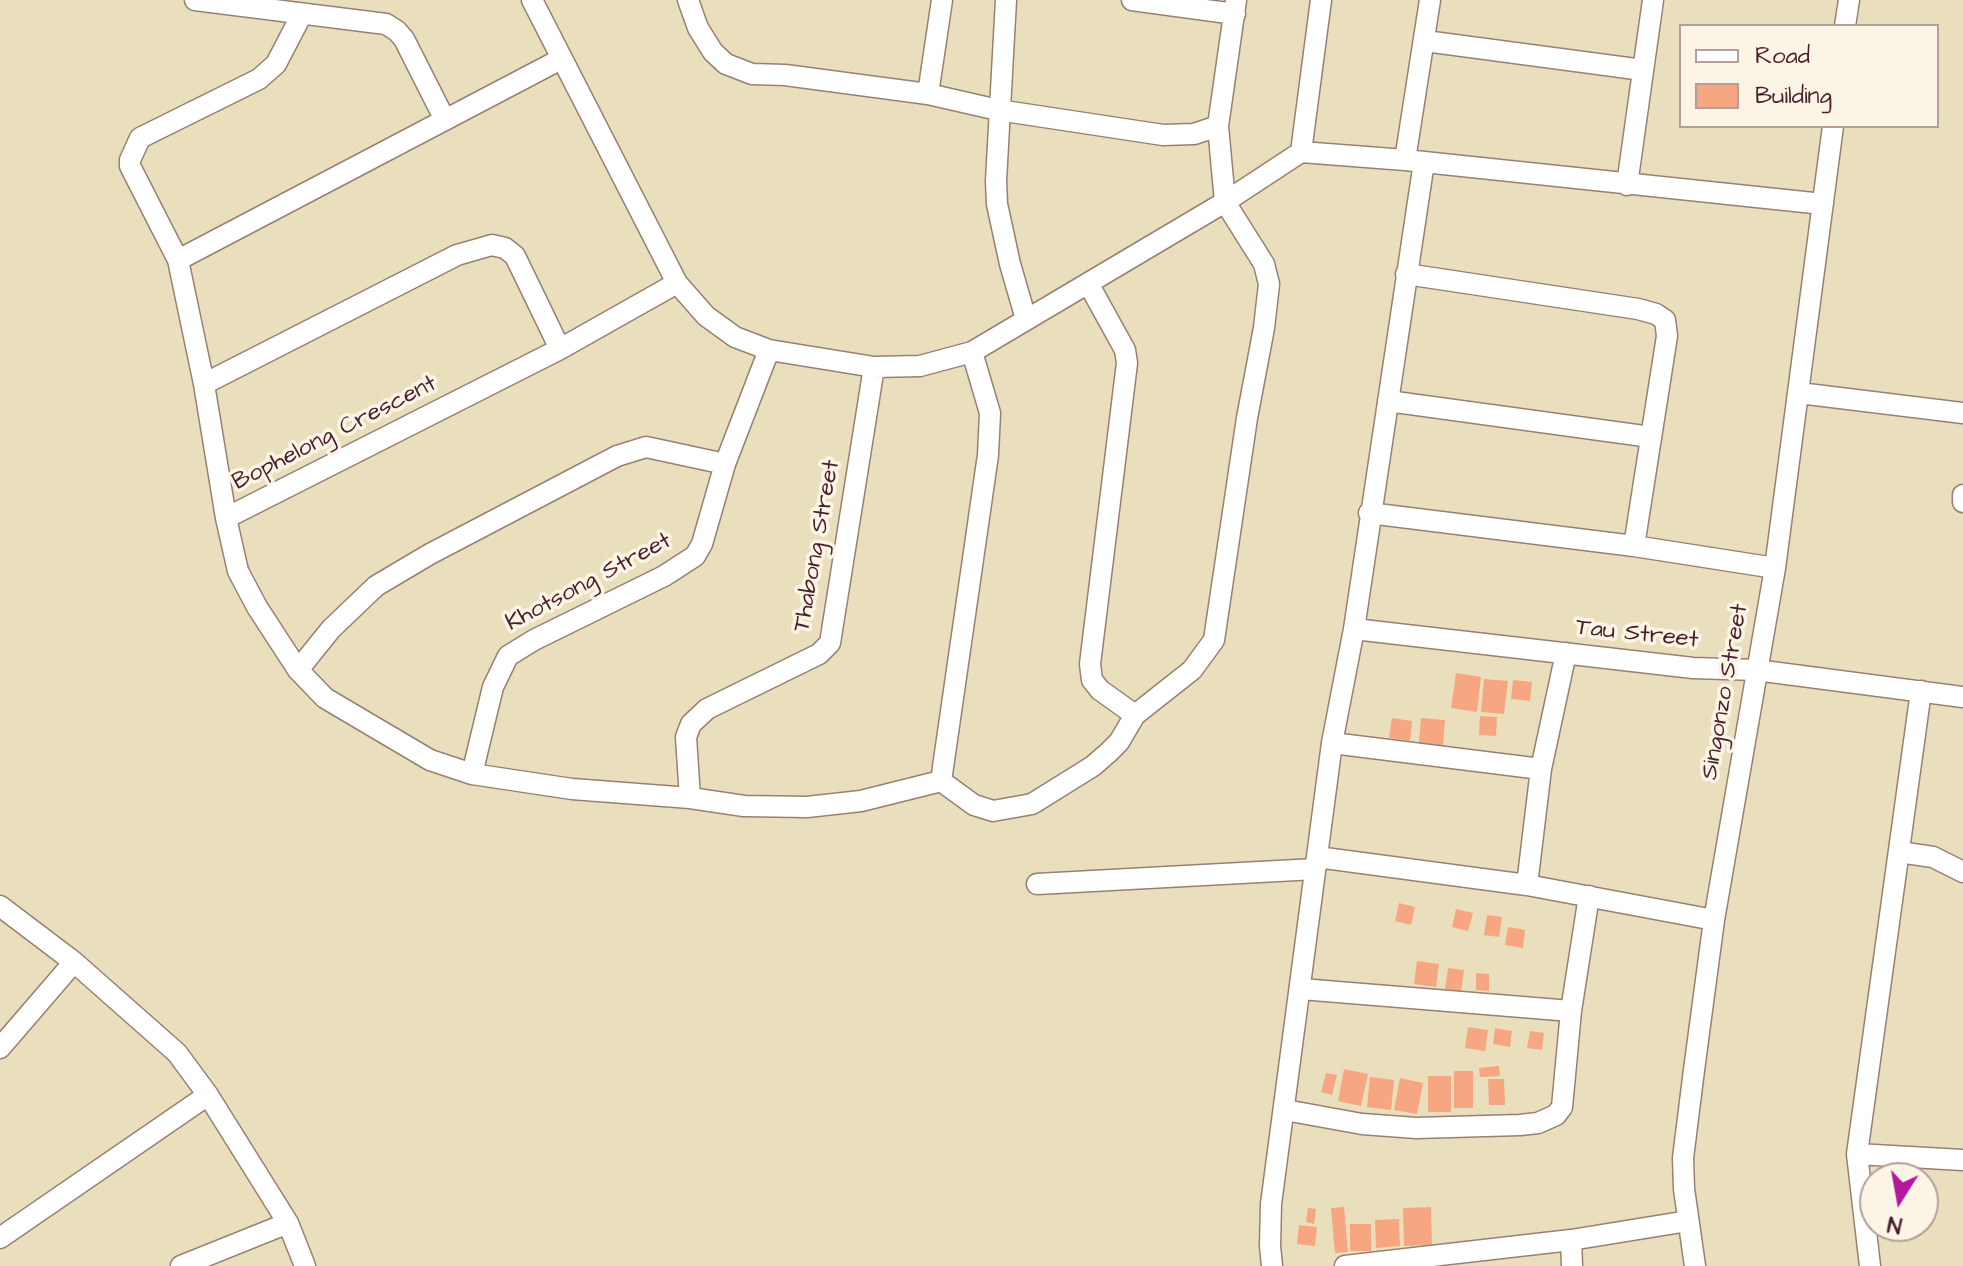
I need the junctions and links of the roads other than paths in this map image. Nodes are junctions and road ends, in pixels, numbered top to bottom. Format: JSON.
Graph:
{"nodes":[{"id":1,"x":195,"y":0,"type":"edge"},
{"id":2,"x":532,"y":0,"type":"edge"},
{"id":3,"x":688,"y":0,"type":"edge"},
{"id":4,"x":942,"y":0,"type":"edge"},
{"id":5,"x":1006,"y":0,"type":"edge"},
{"id":6,"x":1132,"y":0,"type":"edge"},
{"id":7,"x":1321,"y":0,"type":"edge"},
{"id":8,"x":1430,"y":0,"type":"edge"},
{"id":9,"x":1653,"y":0,"type":"edge"},
{"id":10,"x":1849,"y":0,"type":"edge"},
{"id":11,"x":1236,"y":7,"type":"edge"},
{"id":12,"x":302,"y":14,"type":"junction"},
{"id":13,"x":1845,"y":24,"type":"edge"},
{"id":14,"x":1425,"y":41,"type":"junction"},
{"id":15,"x":561,"y":59,"type":"junction"},
{"id":16,"x":1643,"y":70,"type":"junction"},
{"id":17,"x":928,"y":94,"type":"junction"},
{"id":18,"x":998,"y":110,"type":"junction"},
{"id":19,"x":445,"y":120,"type":"junction"},
{"id":20,"x":1218,"y":126,"type":"junction"},
{"id":21,"x":1833,"y":128,"type":"edge"},
{"id":22,"x":1301,"y":152,"type":"junction"},
{"id":23,"x":1415,"y":161,"type":"junction"},
{"id":24,"x":1627,"y":185,"type":"junction"},
{"id":25,"x":1225,"y":202,"type":"junction"},
{"id":26,"x":1823,"y":204,"type":"junction"},
{"id":27,"x":178,"y":260,"type":"junction"},
{"id":28,"x":1406,"y":274,"type":"junction"},
{"id":29,"x":677,"y":283,"type":"junction"},
{"id":30,"x":1088,"y":283,"type":"junction"},
{"id":31,"x":1026,"y":319,"type":"junction"},
{"id":32,"x":560,"y":349,"type":"junction"},
{"id":33,"x":769,"y":350,"type":"junction"},
{"id":34,"x":972,"y":352,"type":"junction"},
{"id":35,"x":874,"y":367,"type":"junction"},
{"id":36,"x":204,"y":384,"type":"junction"},
{"id":37,"x":1799,"y":393,"type":"junction"},
{"id":38,"x":1388,"y":401,"type":"junction"},
{"id":39,"x":1963,"y":413,"type":"edge"},
{"id":40,"x":1651,"y":437,"type":"junction"},
{"id":41,"x":725,"y":464,"type":"junction"},
{"id":42,"x":1963,"y":495,"type":"edge"},
{"id":43,"x":1963,"y":502,"type":"edge"},
{"id":44,"x":1369,"y":513,"type":"junction"},
{"id":45,"x":226,"y":518,"type":"junction"},
{"id":46,"x":1634,"y":546,"type":"junction"},
{"id":47,"x":1775,"y":568,"type":"junction"},
{"id":48,"x":1354,"y":629,"type":"junction"},
{"id":49,"x":1566,"y":653,"type":"junction"},
{"id":50,"x":298,"y":670,"type":"junction"},
{"id":51,"x":1756,"y":670,"type":"junction"},
{"id":52,"x":1921,"y":691,"type":"junction"},
{"id":53,"x":1963,"y":697,"type":"edge"},
{"id":54,"x":1135,"y":715,"type":"junction"},
{"id":55,"x":1332,"y":743,"type":"junction"},
{"id":56,"x":1541,"y":769,"type":"junction"},
{"id":57,"x":472,"y":774,"type":"junction"},
{"id":58,"x":941,"y":781,"type":"junction"},
{"id":59,"x":690,"y":798,"type":"junction"},
{"id":60,"x":1899,"y":852,"type":"junction"},
{"id":61,"x":1316,"y":863,"type":"junction"},
{"id":62,"x":1963,"y":872,"type":"edge"},
{"id":63,"x":1037,"y":884,"type":"dead end"},
{"id":64,"x":1527,"y":885,"type":"junction"},
{"id":65,"x":1589,"y":896,"type":"junction"},
{"id":66,"x":0,"y":906,"type":"edge"},
{"id":67,"x":1714,"y":920,"type":"junction"},
{"id":68,"x":74,"y":962,"type":"junction"},
{"id":69,"x":1301,"y":989,"type":"junction"},
{"id":70,"x":1571,"y":1011,"type":"junction"},
{"id":71,"x":0,"y":1048,"type":"edge"},
{"id":72,"x":208,"y":1095,"type":"junction"},
{"id":73,"x":1285,"y":1110,"type":"junction"},
{"id":74,"x":1857,"y":1154,"type":"junction"},
{"id":75,"x":1963,"y":1160,"type":"edge"},
{"id":76,"x":1688,"y":1221,"type":"junction"},
{"id":77,"x":288,"y":1223,"type":"junction"},
{"id":78,"x":0,"y":1238,"type":"edge"},
{"id":79,"x":1571,"y":1240,"type":"junction"},
{"id":80,"x":181,"y":1266,"type":"edge"},
{"id":81,"x":305,"y":1266,"type":"edge"},
{"id":82,"x":1272,"y":1266,"type":"edge"},
{"id":83,"x":1345,"y":1266,"type":"edge"},
{"id":84,"x":1572,"y":1266,"type":"edge"},
{"id":85,"x":1695,"y":1266,"type":"edge"},
{"id":86,"x":1870,"y":1266,"type":"edge"}],
"edges":[{"from":1,"to":12,"type":"street"},
{"from":2,"to":15,"type":"street"},
{"from":3,"to":17,"type":"street"},
{"from":4,"to":17,"type":"street"},
{"from":5,"to":18,"type":"street"},
{"from":6,"to":11,"type":"street"},
{"from":7,"to":22,"type":"street"},
{"from":8,"to":14,"type":"street"},
{"from":9,"to":16,"type":"street"},
{"from":10,"to":13,"type":"street"},
{"from":11,"to":20,"type":"street"},
{"from":12,"to":19,"type":"street"},
{"from":12,"to":27,"type":"street"},
{"from":14,"to":16,"type":"street"},
{"from":14,"to":23,"type":"street"},
{"from":15,"to":19,"type":"street"},
{"from":15,"to":29,"type":"street"},
{"from":16,"to":24,"type":"street"},
{"from":17,"to":18,"type":"street"},
{"from":18,"to":20,"type":"street"},
{"from":18,"to":31,"type":"street"},
{"from":19,"to":27,"type":"street"},
{"from":20,"to":25,"type":"street"},
{"from":21,"to":26,"type":"street","name":"Singonzo Street"},
{"from":22,"to":23,"type":"street"},
{"from":22,"to":25,"type":"street"},
{"from":23,"to":24,"type":"street"},
{"from":23,"to":28,"type":"street"},
{"from":24,"to":26,"type":"street"},
{"from":25,"to":30,"type":"street"},
{"from":25,"to":54,"type":"street"},
{"from":26,"to":37,"type":"street","name":"Singonzo Street"},
{"from":27,"to":36,"type":"street"},
{"from":28,"to":38,"type":"street"},
{"from":28,"to":40,"type":"street"},
{"from":29,"to":32,"type":"street","name":"Bophelong Crescent"},
{"from":29,"to":33,"type":"street"},
{"from":30,"to":31,"type":"street"},
{"from":30,"to":54,"type":"street"},
{"from":31,"to":34,"type":"street"},
{"from":32,"to":36,"type":"street"},
{"from":32,"to":45,"type":"street","name":"Bophelong Crescent"},
{"from":33,"to":35,"type":"street"},
{"from":33,"to":41,"type":"street","name":"Khotsong Street"},
{"from":34,"to":35,"type":"street"},
{"from":34,"to":58,"type":"street"},
{"from":35,"to":59,"type":"street","name":"Thabong Street"},
{"from":36,"to":45,"type":"street"},
{"from":37,"to":39,"type":"street"},
{"from":37,"to":47,"type":"street","name":"Singonzo Street"},
{"from":38,"to":40,"type":"street"},
{"from":38,"to":44,"type":"street"},
{"from":40,"to":46,"type":"street"},
{"from":41,"to":50,"type":"street"},
{"from":41,"to":57,"type":"street","name":"Khotsong Street"},
{"from":42,"to":43,"type":"street"},
{"from":44,"to":46,"type":"street"},
{"from":44,"to":48,"type":"street"},
{"from":45,"to":50,"type":"street","name":"Bophelong Crescent"},
{"from":46,"to":47,"type":"street"},
{"from":47,"to":51,"type":"street","name":"Singonzo Street"},
{"from":48,"to":49,"type":"street","name":"Tau Street"},
{"from":48,"to":55,"type":"street"},
{"from":49,"to":51,"type":"street","name":"Tau Street"},
{"from":49,"to":56,"type":"street"},
{"from":50,"to":57,"type":"street","name":"Bophelong Crescent"},
{"from":51,"to":52,"type":"street","name":"Tau Street"},
{"from":51,"to":67,"type":"street","name":"Singonzo Street"},
{"from":52,"to":53,"type":"street","name":"Tau Street"},
{"from":52,"to":60,"type":"street"},
{"from":54,"to":58,"type":"street"},
{"from":55,"to":56,"type":"street"},
{"from":55,"to":61,"type":"street"},
{"from":56,"to":64,"type":"street"},
{"from":57,"to":59,"type":"street","name":"Bophelong Crescent"},
{"from":58,"to":59,"type":"street","name":"Bophelong Crescent"},
{"from":60,"to":62,"type":"street"},
{"from":60,"to":74,"type":"street"},
{"from":61,"to":63,"type":"street"},
{"from":61,"to":64,"type":"street"},
{"from":61,"to":69,"type":"street"},
{"from":64,"to":65,"type":"street"},
{"from":65,"to":67,"type":"street"},
{"from":65,"to":70,"type":"street"},
{"from":66,"to":68,"type":"street"},
{"from":67,"to":76,"type":"street","name":"Singonzo Street"},
{"from":68,"to":71,"type":"street"},
{"from":68,"to":72,"type":"street"},
{"from":69,"to":70,"type":"street"},
{"from":69,"to":73,"type":"street"},
{"from":70,"to":73,"type":"street"},
{"from":72,"to":77,"type":"street"},
{"from":72,"to":78,"type":"street"},
{"from":73,"to":82,"type":"street"},
{"from":74,"to":75,"type":"street"},
{"from":74,"to":86,"type":"street"},
{"from":76,"to":79,"type":"street"},
{"from":76,"to":85,"type":"street","name":"Singonzo Street"},
{"from":77,"to":80,"type":"street"},
{"from":77,"to":81,"type":"street"},
{"from":79,"to":83,"type":"street"},
{"from":79,"to":84,"type":"street"}]}
